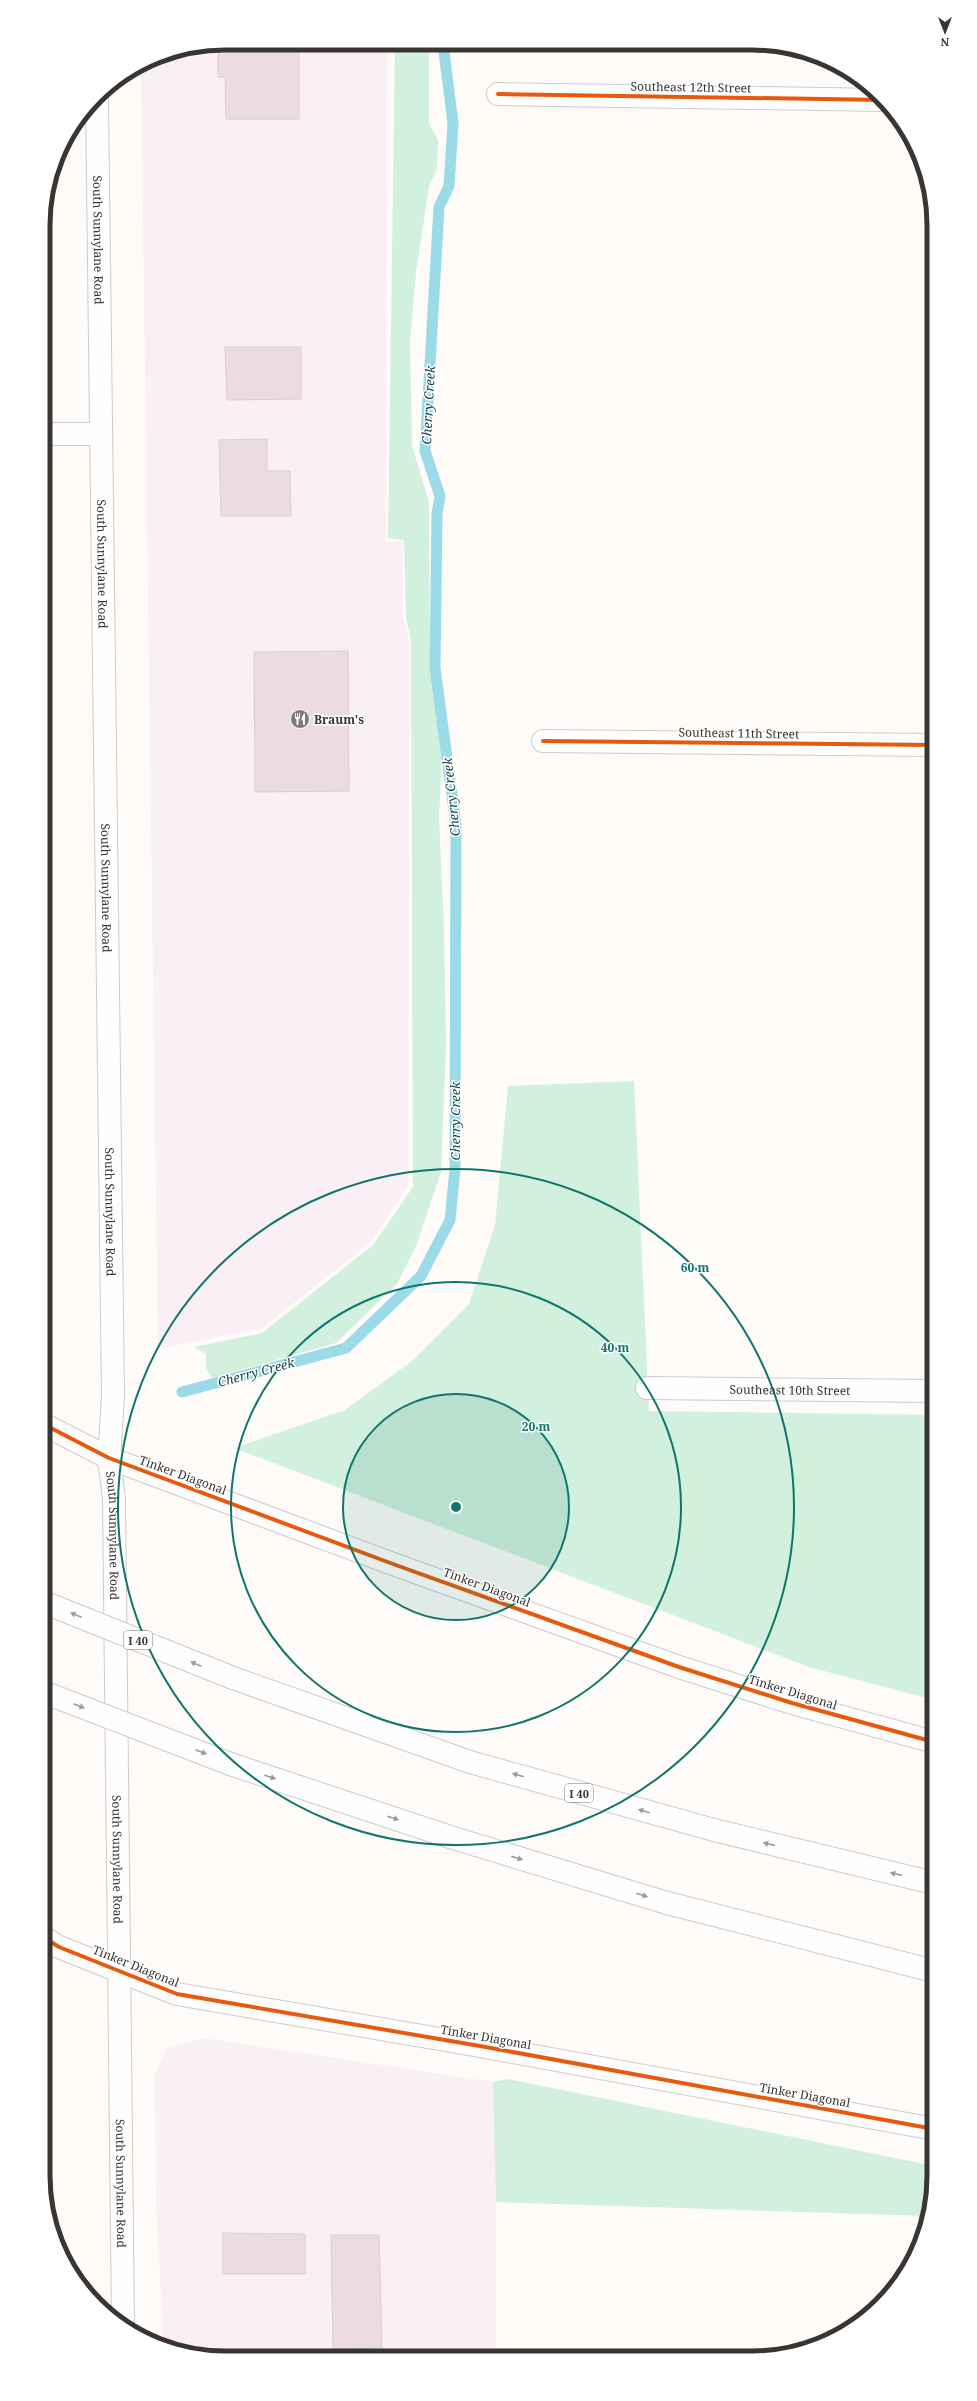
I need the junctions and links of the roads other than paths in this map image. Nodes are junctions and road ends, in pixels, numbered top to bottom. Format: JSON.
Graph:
{"nodes":[{"id":1,"x":498,"y":94,"type":"dead end"},
{"id":2,"x":875,"y":100,"type":"edge"},
{"id":3,"x":97,"y":106,"type":"edge"},
{"id":4,"x":50,"y":434,"type":"edge"},
{"id":5,"x":101,"y":434,"type":"junction"},
{"id":6,"x":543,"y":741,"type":"dead end"},
{"id":7,"x":927,"y":745,"type":"edge"},
{"id":8,"x":647,"y":1388,"type":"dead end"},
{"id":9,"x":927,"y":1390,"type":"edge"},
{"id":10,"x":50,"y":1428,"type":"edge"},
{"id":11,"x":109,"y":1458,"type":"junction"},
{"id":12,"x":50,"y":1605,"type":"edge"},
{"id":13,"x":50,"y":1695,"type":"edge"},
{"id":14,"x":927,"y":1740,"type":"edge"},
{"id":15,"x":927,"y":1881,"type":"edge"},
{"id":16,"x":50,"y":1941,"type":"edge"},
{"id":17,"x":927,"y":1969,"type":"edge"},
{"id":18,"x":119,"y":1970,"type":"junction"},
{"id":19,"x":927,"y":2127,"type":"edge"},
{"id":20,"x":123,"y":2318,"type":"edge"}],
"edges":[{"from":1,"to":2,"type":"main road","name":"Southeast 12th Street"},
{"from":3,"to":5,"type":"main road","name":"South Sunnylane Road"},
{"from":4,"to":5,"type":"main road"},
{"from":5,"to":11,"type":"main road","name":"South Sunnylane Road"},
{"from":6,"to":7,"type":"main road","name":"Southeast 11th Street"},
{"from":8,"to":9,"type":"main road","name":"Southeast 10th Street"},
{"from":10,"to":11,"type":"main road","name":"Tinker Diagonal"},
{"from":11,"to":14,"type":"main road","name":"Tinker Diagonal"},
{"from":11,"to":18,"type":"main road","name":"South Sunnylane Road"},
{"from":15,"to":12,"type":"main road","number":"I 40","one_way":true,"bridge":true},
{"from":13,"to":17,"type":"main road","one_way":true,"bridge":true},
{"from":16,"to":18,"type":"main road","name":"Tinker Diagonal"},
{"from":18,"to":19,"type":"main road","name":"Tinker Diagonal"},
{"from":18,"to":20,"type":"main road","name":"South Sunnylane Road"}]}
